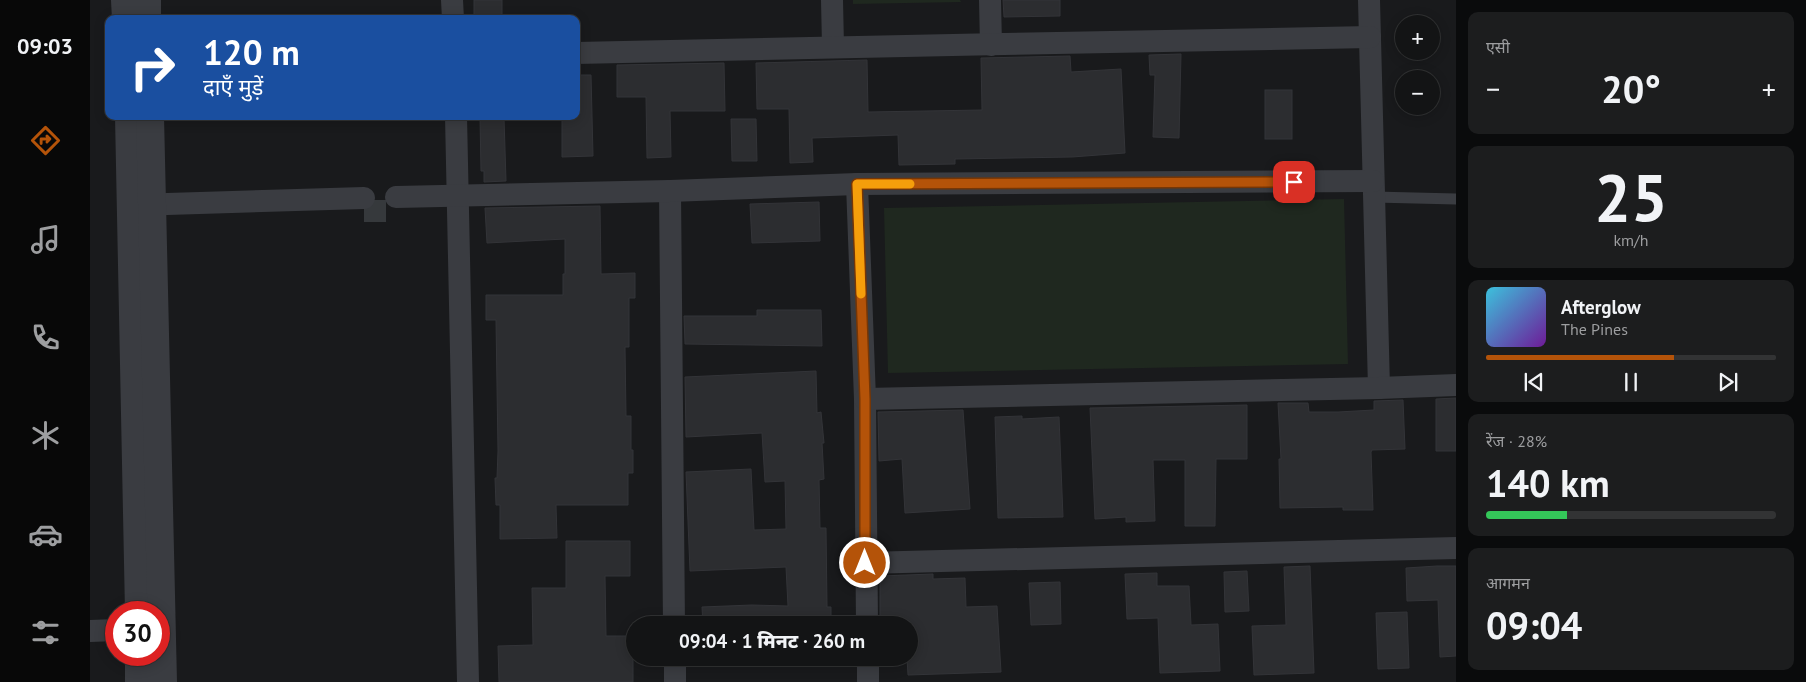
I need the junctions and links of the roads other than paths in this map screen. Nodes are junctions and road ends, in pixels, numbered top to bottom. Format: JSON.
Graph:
{"nodes":[{"id":1,"x":125,"y":0,"type":"edge"},
{"id":2,"x":147,"y":0,"type":"edge"},
{"id":3,"x":452,"y":0,"type":"edge"},
{"id":4,"x":832,"y":0,"type":"edge"},
{"id":5,"x":990,"y":0,"type":"edge"},
{"id":6,"x":1369,"y":0,"type":"edge"},
{"id":7,"x":126,"y":15,"type":"edge"},
{"id":8,"x":147,"y":15,"type":"edge"},
{"id":9,"x":452,"y":15,"type":"edge"},
{"id":10,"x":1370,"y":37,"type":"junction"},
{"id":11,"x":991,"y":45,"type":"junction"},
{"id":12,"x":833,"y":46,"type":"junction"},
{"id":13,"x":580,"y":53,"type":"edge"},
{"id":14,"x":130,"y":120,"type":"edge"},
{"id":15,"x":150,"y":120,"type":"edge"},
{"id":16,"x":456,"y":120,"type":"edge"},
{"id":17,"x":857,"y":184,"type":"junction"},
{"id":18,"x":1373,"y":189,"type":"junction"},
{"id":19,"x":670,"y":191,"type":"junction"},
{"id":20,"x":1456,"y":199,"type":"edge"},
{"id":21,"x":364,"y":204,"type":"tunnel mouth"},
{"id":22,"x":396,"y":204,"type":"tunnel mouth"},
{"id":23,"x":458,"y":204,"type":"junction"},
{"id":24,"x":143,"y":212,"type":"junction"},
{"id":25,"x":1456,"y":385,"type":"edge"},
{"id":26,"x":1379,"y":388,"type":"junction"},
{"id":27,"x":865,"y":399,"type":"junction"},
{"id":28,"x":1456,"y":548,"type":"edge"},
{"id":29,"x":865,"y":563,"type":"junction"},
{"id":30,"x":139,"y":601,"type":"edge"},
{"id":31,"x":159,"y":601,"type":"edge"},
{"id":32,"x":674,"y":616,"type":"edge"},
{"id":33,"x":867,"y":616,"type":"edge"},
{"id":34,"x":105,"y":630,"type":"edge"},
{"id":35,"x":90,"y":631,"type":"edge"},
{"id":36,"x":139,"y":666,"type":"edge"},
{"id":37,"x":162,"y":666,"type":"edge"},
{"id":38,"x":675,"y":666,"type":"edge"},
{"id":39,"x":868,"y":666,"type":"edge"},
{"id":40,"x":139,"y":682,"type":"edge"},
{"id":41,"x":163,"y":682,"type":"edge"},
{"id":42,"x":468,"y":682,"type":"edge"},
{"id":43,"x":675,"y":682,"type":"edge"},
{"id":44,"x":868,"y":682,"type":"edge"}],
"edges":[{"from":1,"to":7,"type":"street"},
{"from":2,"to":8,"type":"street"},
{"from":3,"to":9,"type":"street"},
{"from":4,"to":12,"type":"street"},
{"from":5,"to":11,"type":"street"},
{"from":6,"to":10,"type":"street"},
{"from":10,"to":11,"type":"street"},
{"from":10,"to":18,"type":"street"},
{"from":11,"to":12,"type":"street"},
{"from":12,"to":13,"type":"street"},
{"from":14,"to":24,"type":"street"},
{"from":15,"to":24,"type":"street"},
{"from":16,"to":23,"type":"street"},
{"from":17,"to":18,"type":"street"},
{"from":17,"to":19,"type":"street"},
{"from":17,"to":27,"type":"street"},
{"from":18,"to":20,"type":"lane"},
{"from":18,"to":26,"type":"street"},
{"from":19,"to":23,"type":"street"},
{"from":19,"to":32,"type":"street"},
{"from":21,"to":24,"type":"street"},
{"from":22,"to":23,"type":"street"},
{"from":23,"to":42,"type":"street"},
{"from":24,"to":30,"type":"street"},
{"from":24,"to":31,"type":"street"},
{"from":25,"to":26,"type":"street"},
{"from":26,"to":27,"type":"street"},
{"from":27,"to":29,"type":"street"},
{"from":28,"to":29,"type":"street"},
{"from":29,"to":33,"type":"street"},
{"from":34,"to":35,"type":"street"},
{"from":36,"to":40,"type":"street"},
{"from":37,"to":41,"type":"street"},
{"from":38,"to":43,"type":"street"},
{"from":39,"to":44,"type":"street"}]}
